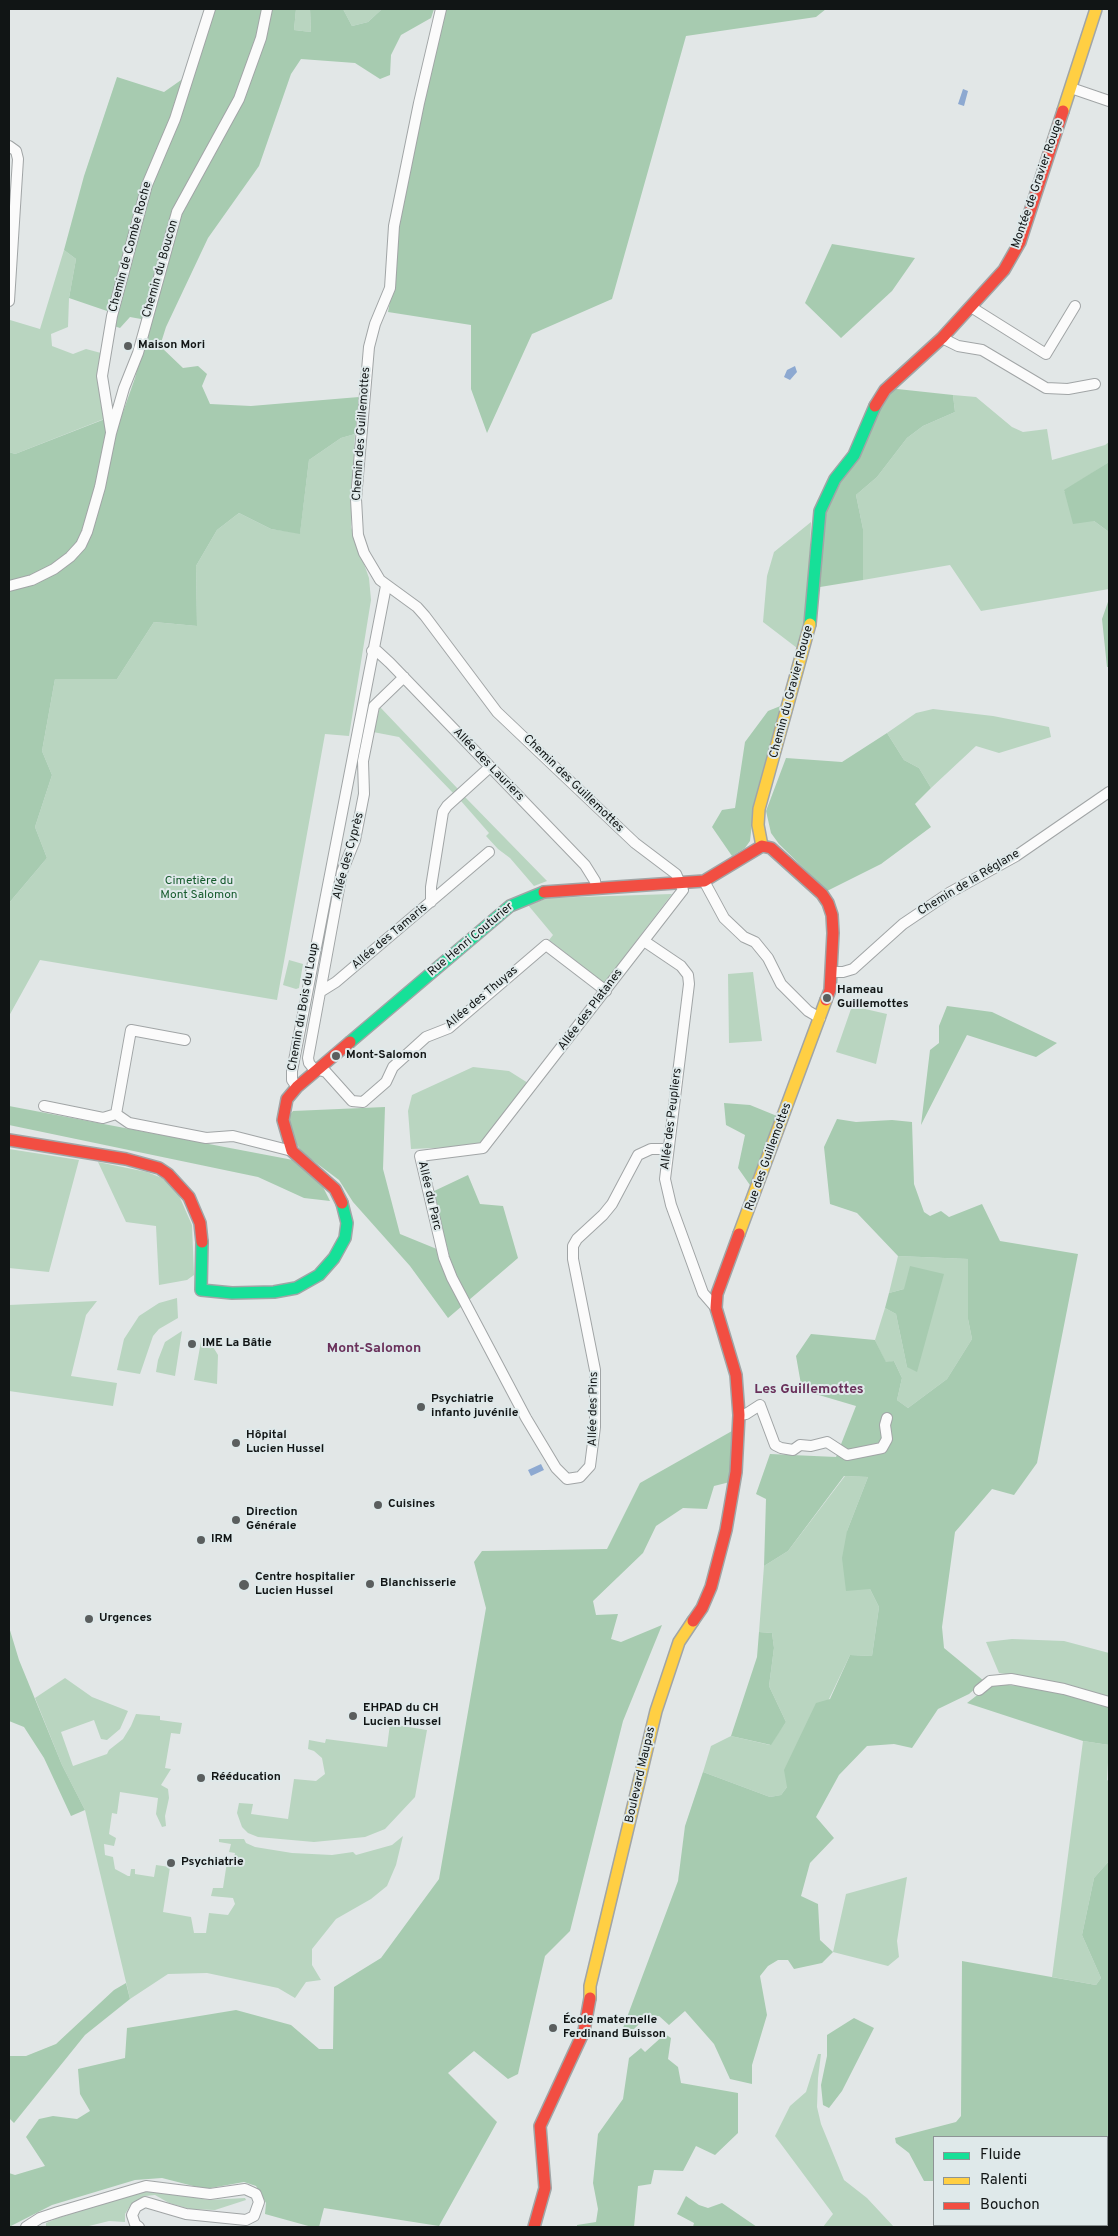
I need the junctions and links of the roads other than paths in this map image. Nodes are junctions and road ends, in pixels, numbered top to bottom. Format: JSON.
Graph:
{"nodes":[{"id":1,"x":210,"y":9,"type":"edge"},
{"id":2,"x":267,"y":9,"type":"edge"},
{"id":3,"x":441,"y":9,"type":"edge"},
{"id":4,"x":1096,"y":9,"type":"edge"},
{"id":5,"x":1071,"y":88,"type":"junction"},
{"id":6,"x":1109,"y":101,"type":"edge"},
{"id":7,"x":9,"y":146,"type":"edge"},
{"id":8,"x":9,"y":301,"type":"edge"},
{"id":9,"x":1075,"y":306,"type":"dead end"},
{"id":10,"x":971,"y":307,"type":"junction"},
{"id":11,"x":942,"y":338,"type":"junction"},
{"id":12,"x":1095,"y":384,"type":"dead end"},
{"id":13,"x":111,"y":433,"type":"junction"},
{"id":14,"x":9,"y":586,"type":"edge"},
{"id":15,"x":386,"y":586,"type":"junction"},
{"id":16,"x":372,"y":651,"type":"junction"},
{"id":17,"x":404,"y":677,"type":"junction"},
{"id":18,"x":490,"y":767,"type":"junction"},
{"id":19,"x":1109,"y":792,"type":"edge"},
{"id":20,"x":762,"y":846,"type":"junction"},
{"id":21,"x":489,"y":852,"type":"dead end"},
{"id":22,"x":704,"y":881,"type":"junction"},
{"id":23,"x":682,"y":884,"type":"junction"},
{"id":24,"x":596,"y":888,"type":"junction"},
{"id":25,"x":431,"y":902,"type":"junction"},
{"id":26,"x":644,"y":941,"type":"junction"},
{"id":27,"x":832,"y":972,"type":"junction"},
{"id":28,"x":606,"y":991,"type":"junction"},
{"id":29,"x":320,"y":992,"type":"junction"},
{"id":30,"x":820,"y":1018,"type":"junction"},
{"id":31,"x":185,"y":1040,"type":"dead end"},
{"id":32,"x":319,"y":1070,"type":"junction"},
{"id":33,"x":297,"y":1087,"type":"junction"},
{"id":34,"x":44,"y":1106,"type":"dead end"},
{"id":35,"x":116,"y":1114,"type":"junction"},
{"id":36,"x":496,"y":1135,"type":"joint"},
{"id":37,"x":9,"y":1140,"type":"edge"},
{"id":38,"x":668,"y":1149,"type":"junction"},
{"id":39,"x":292,"y":1151,"type":"junction"},
{"id":40,"x":716,"y":1308,"type":"junction"},
{"id":41,"x":470,"y":1312,"type":"joint"},
{"id":42,"x":738,"y":1415,"type":"junction"},
{"id":43,"x":886,"y":1418,"type":"dead end"},
{"id":44,"x":733,"y":1499,"type":"joint"},
{"id":45,"x":978,"y":1690,"type":"dead end"},
{"id":46,"x":1109,"y":1702,"type":"edge"},
{"id":47,"x":26,"y":2227,"type":"edge"},
{"id":48,"x":139,"y":2227,"type":"edge"},
{"id":49,"x":534,"y":2227,"type":"edge"}],
"edges":[{"from":1,"to":13,"type":"street","name":"Chemin de Combe Roche"},
{"from":2,"to":13,"type":"street","name":"Chemin du Boucon"},
{"from":3,"to":15,"type":"street","name":"Chemin des Guillemottes"},
{"from":4,"to":5,"type":"street","name":"Montée de Gravier Rouge"},
{"from":5,"to":6,"type":"street"},
{"from":5,"to":10,"type":"street","name":"Montée de Gravier Rouge"},
{"from":7,"to":8,"type":"street"},
{"from":9,"to":10,"type":"street"},
{"from":10,"to":11,"type":"street","name":"Montée de Gravier Rouge"},
{"from":11,"to":12,"type":"street"},
{"from":11,"to":20,"type":"street","name":"Chemin du Gravier Rouge"},
{"from":13,"to":14,"type":"street","name":"Chemin du Boucon"},
{"from":15,"to":16,"type":"street","name":"Chemin du Bois du Loup"},
{"from":15,"to":23,"type":"street","name":"Chemin des Guillemottes"},
{"from":16,"to":17,"type":"street","name":"Allée des Lauriers"},
{"from":16,"to":33,"type":"street","name":"Chemin du Bois du Loup"},
{"from":17,"to":18,"type":"street","name":"Allée des Lauriers"},
{"from":17,"to":29,"type":"street","name":"Allée des Cyprès"},
{"from":18,"to":24,"type":"street","name":"Allée des Lauriers"},
{"from":18,"to":25,"type":"street","name":"Allée des Tamaris"},
{"from":19,"to":27,"type":"street","name":"Chemin de la Réglane"},
{"from":20,"to":22,"type":"street"},
{"from":20,"to":27,"type":"street","name":"Rue des Guillemottes"},
{"from":21,"to":25,"type":"street"},
{"from":22,"to":23,"type":"street"},
{"from":22,"to":30,"type":"street"},
{"from":23,"to":24,"type":"street","name":"Rue Henri Couturier"},
{"from":23,"to":26,"type":"street","name":"Allée des Platanes"},
{"from":24,"to":32,"type":"street","name":"Rue Henri Couturier"},
{"from":25,"to":29,"type":"street","name":"Allée des Tamaris"},
{"from":26,"to":28,"type":"street","name":"Allée des Platanes"},
{"from":26,"to":38,"type":"street","name":"Allée des Peupliers"},
{"from":27,"to":30,"type":"street","name":"Rue des Guillemottes"},
{"from":28,"to":32,"type":"street","name":"Allée des Thuyas"},
{"from":28,"to":36,"type":"street","name":"Allée des Platanes"},
{"from":29,"to":32,"type":"street","name":"Allée des Cyprès"},
{"from":30,"to":40,"type":"street","name":"Rue des Guillemottes"},
{"from":31,"to":35,"type":"street"},
{"from":32,"to":33,"type":"street","name":"Rue Henri Couturier"},
{"from":33,"to":39,"type":"street","name":"Chemin du Bois du Loup"},
{"from":34,"to":35,"type":"street"},
{"from":35,"to":39,"type":"street"},
{"from":36,"to":41,"type":"street","name":"Allée du Parc"},
{"from":37,"to":39,"type":"street","name":"Chemin du Bois du Loup"},
{"from":38,"to":40,"type":"street","name":"Allée des Peupliers"},
{"from":38,"to":41,"type":"street","name":"Allée des Pins"},
{"from":40,"to":42,"type":"street","name":"Rue des Guillemottes"},
{"from":42,"to":43,"type":"street"},
{"from":42,"to":44,"type":"street","name":"Rue des Guillemottes"},
{"from":44,"to":49,"type":"street","name":"Boulevard Maupas"},
{"from":45,"to":46,"type":"street"},
{"from":47,"to":48,"type":"street"}]}
